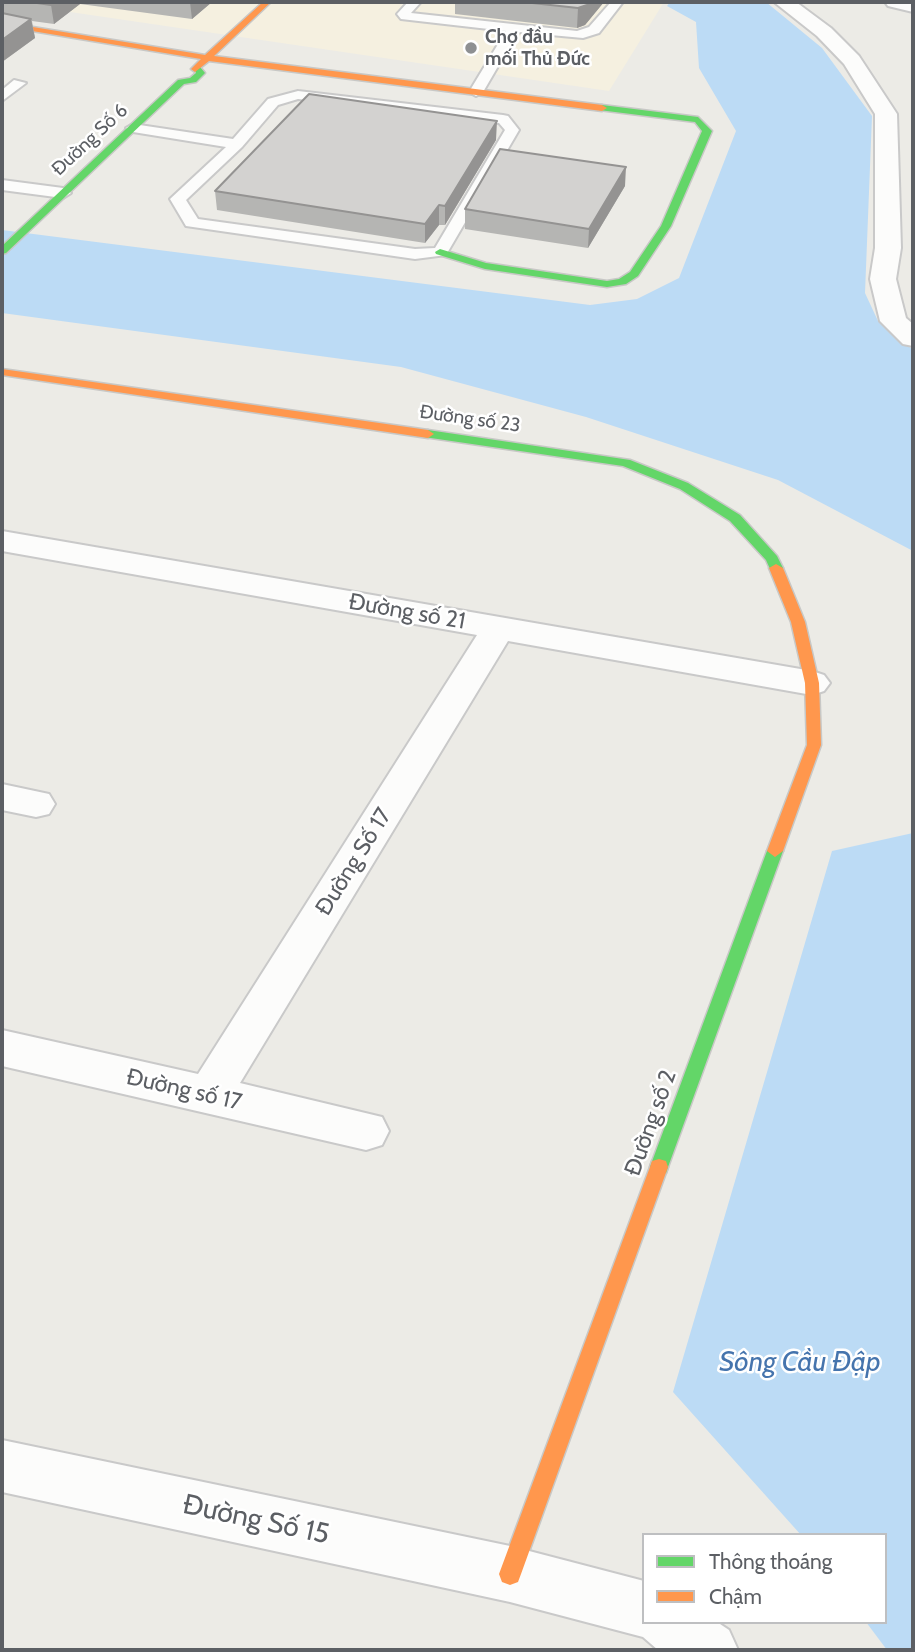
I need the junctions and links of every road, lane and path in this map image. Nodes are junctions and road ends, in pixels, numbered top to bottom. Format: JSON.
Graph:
{"nodes":[{"id":1,"x":267,"y":2,"type":"edge"},
{"id":2,"x":415,"y":2,"type":"edge"},
{"id":3,"x":617,"y":2,"type":"edge"},
{"id":4,"x":784,"y":2,"type":"edge"},
{"id":5,"x":895,"y":2,"type":"edge"},
{"id":6,"x":913,"y":6,"type":"edge"},
{"id":7,"x":2,"y":24,"type":"edge"},
{"id":8,"x":513,"y":30,"type":"junction"},
{"id":9,"x":203,"y":63,"type":"junction"},
{"id":10,"x":19,"y":83,"type":"dead end"},
{"id":11,"x":476,"y":92,"type":"junction"},
{"id":12,"x":2,"y":97,"type":"edge"},
{"id":13,"x":133,"y":128,"type":"junction"},
{"id":14,"x":237,"y":144,"type":"junction"},
{"id":15,"x":2,"y":185,"type":"edge"},
{"id":16,"x":63,"y":193,"type":"junction"},
{"id":17,"x":2,"y":251,"type":"edge"},
{"id":18,"x":439,"y":252,"type":"junction"},
{"id":19,"x":913,"y":338,"type":"edge"},
{"id":20,"x":2,"y":372,"type":"edge"},
{"id":21,"x":2,"y":541,"type":"edge"},
{"id":22,"x":499,"y":628,"type":"junction"},
{"id":23,"x":812,"y":683,"type":"junction"},
{"id":24,"x":2,"y":1048,"type":"edge"},
{"id":25,"x":209,"y":1096,"type":"junction"},
{"id":26,"x":366,"y":1131,"type":"dead end"},
{"id":27,"x":2,"y":1466,"type":"edge"},
{"id":28,"x":510,"y":1574,"type":"junction"},
{"id":29,"x":642,"y":1608,"type":"edge"},
{"id":30,"x":668,"y":1624,"type":"edge"},
{"id":31,"x":709,"y":1650,"type":"edge"}],
"edges":[{"from":1,"to":9,"type":"street","name":"Đường Số 6"},
{"from":2,"to":8,"type":"lane"},
{"from":3,"to":8,"type":"lane"},
{"from":4,"to":19,"type":"street"},
{"from":5,"to":6,"type":"street"},
{"from":7,"to":9,"type":"street"},
{"from":8,"to":11,"type":"lane"},
{"from":9,"to":11,"type":"street"},
{"from":9,"to":13,"type":"street","name":"Đường Số 6"},
{"from":10,"to":12,"type":"lane"},
{"from":11,"to":18,"type":"street"},
{"from":13,"to":14,"type":"lane"},
{"from":13,"to":16,"type":"street","name":"Đường Số 6"},
{"from":14,"to":18,"type":"lane"},
{"from":14,"to":18,"type":"lane"},
{"from":15,"to":16,"type":"lane"},
{"from":16,"to":17,"type":"street","name":"Đường Số 6"},
{"from":20,"to":23,"type":"street","name":"Đường số 23"},
{"from":21,"to":22,"type":"street","name":"Đường số 21"},
{"from":22,"to":23,"type":"street","name":"Đường số 21"},
{"from":22,"to":25,"type":"street","name":"Đường Số 17"},
{"from":23,"to":28,"type":"street","name":"Đường số 2"},
{"from":24,"to":25,"type":"street","name":"Đường số 17"},
{"from":25,"to":26,"type":"street","name":"Đường số 17"},
{"from":27,"to":28,"type":"street","name":"Đường Số 15"},
{"from":28,"to":29,"type":"street"},
{"from":30,"to":31,"type":"street"}]}
